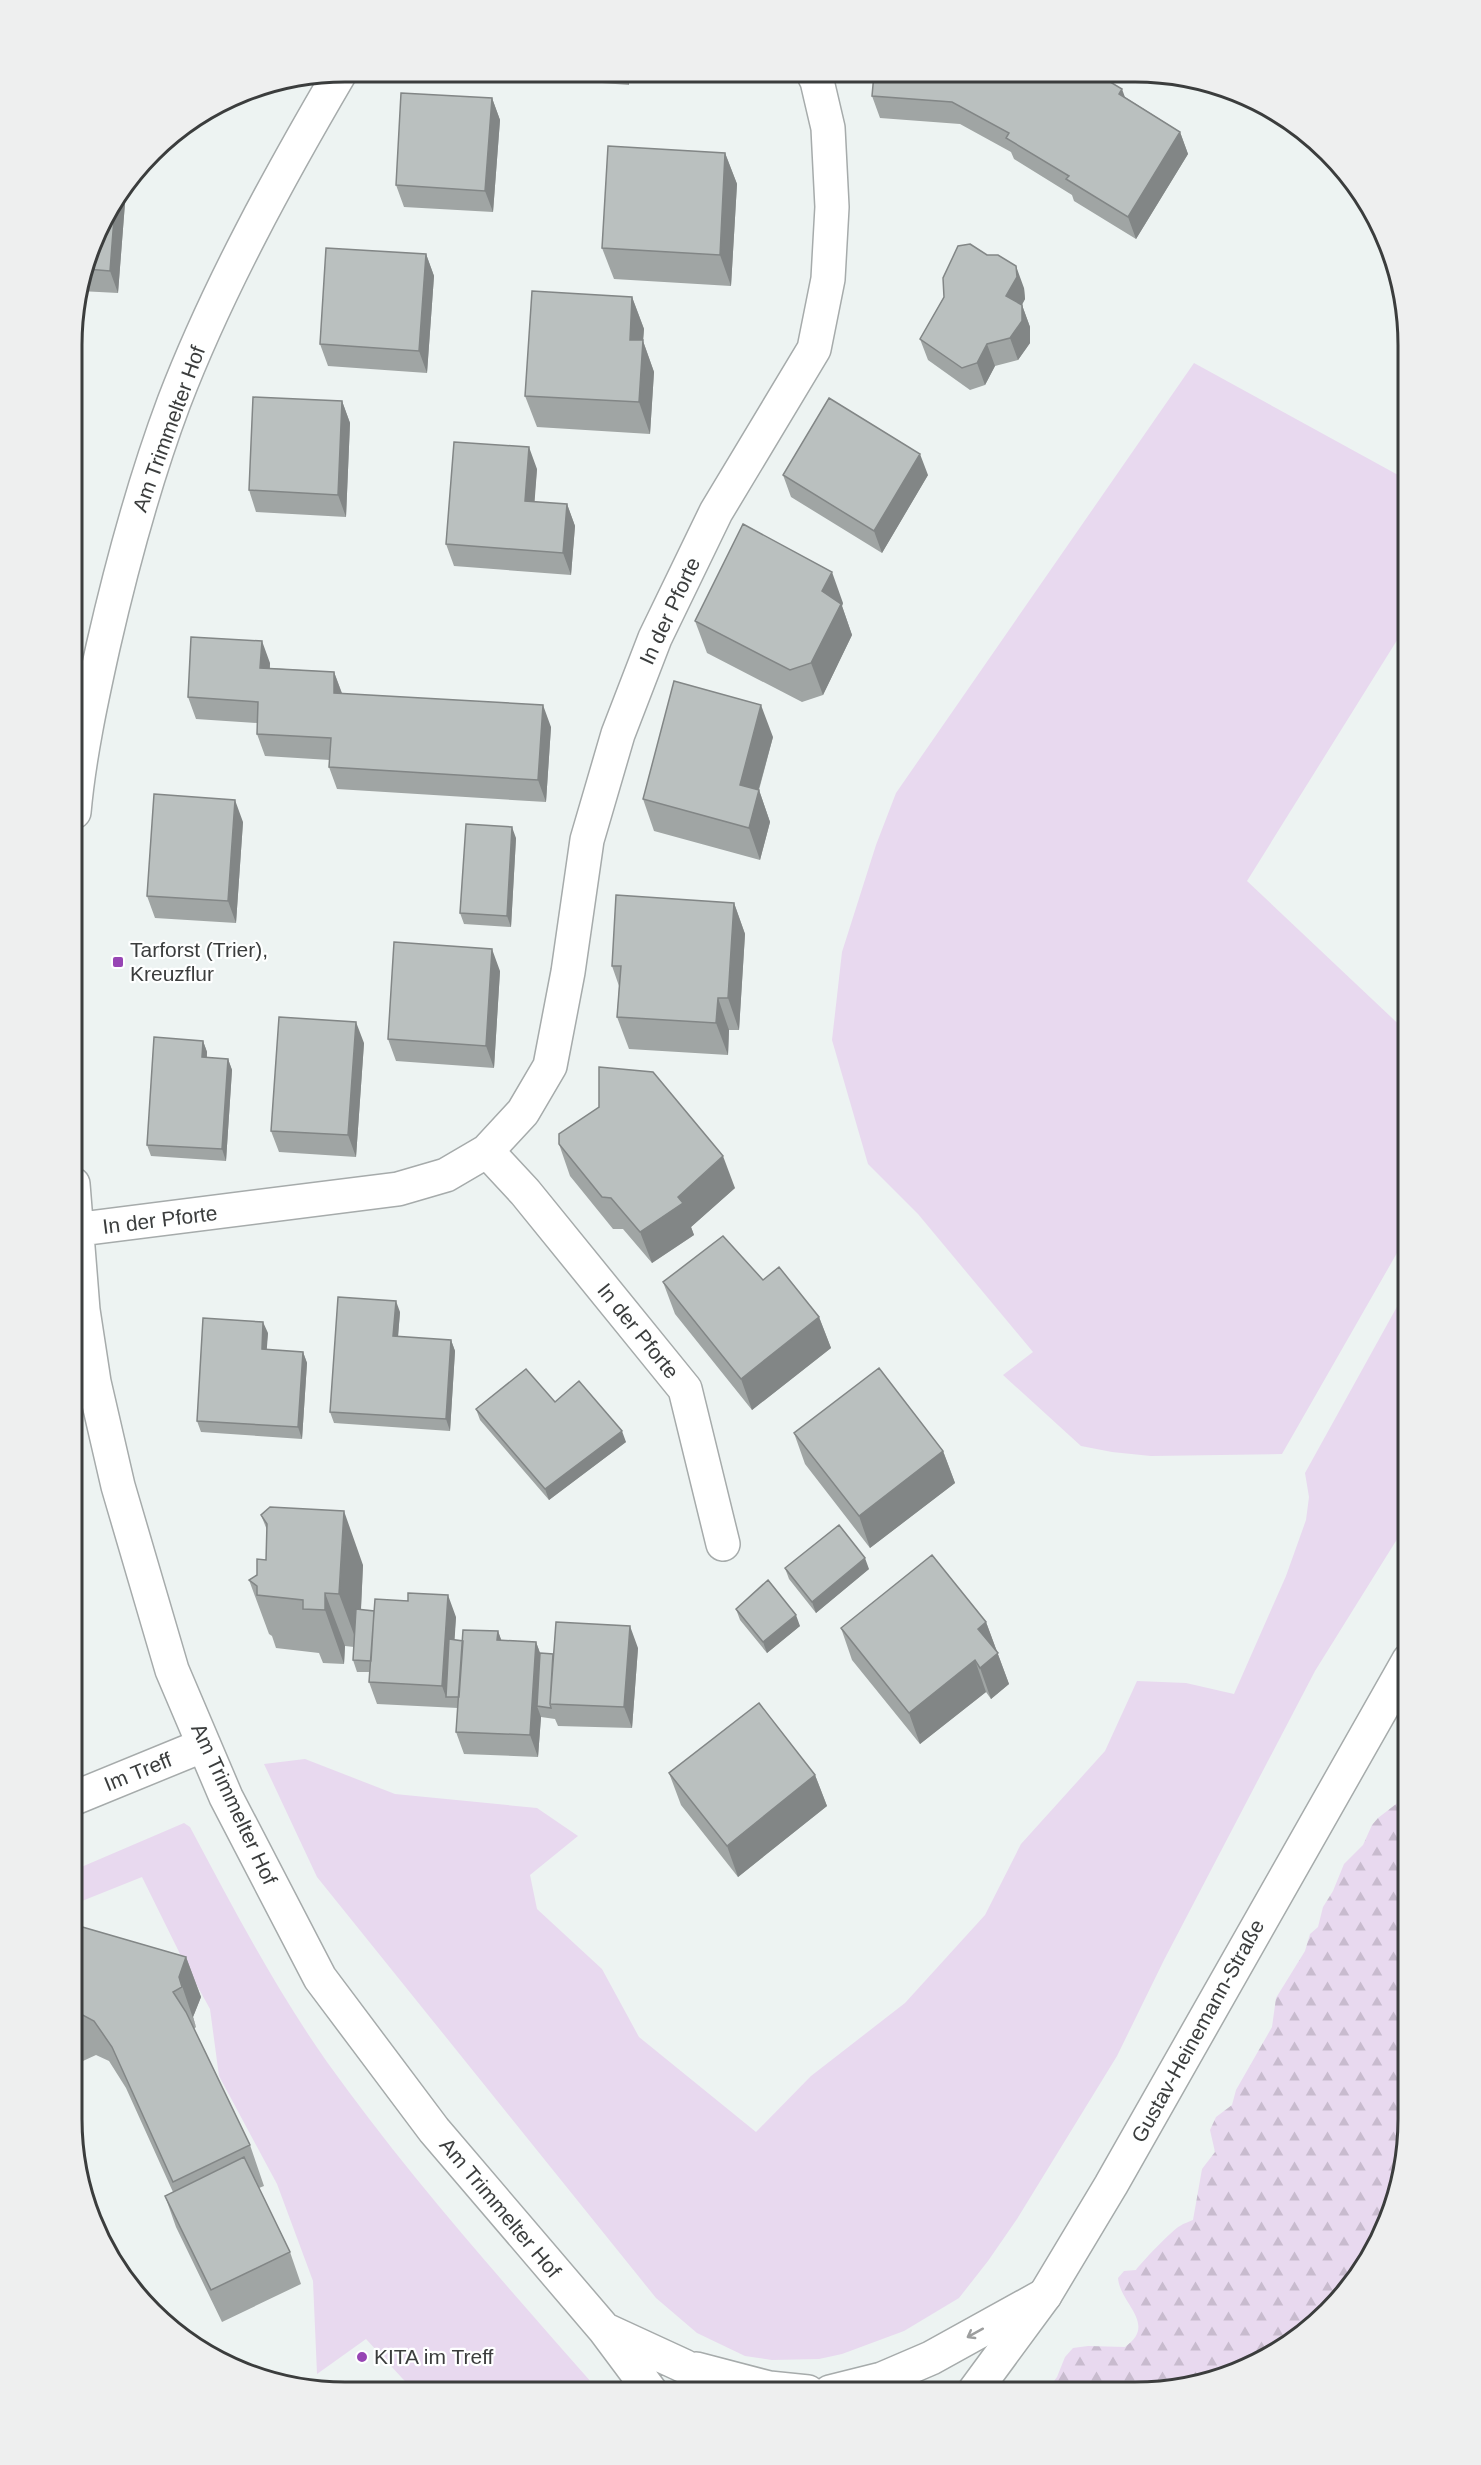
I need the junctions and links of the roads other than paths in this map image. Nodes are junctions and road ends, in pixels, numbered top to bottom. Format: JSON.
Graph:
{"nodes":[{"id":1,"x":817,"y":82,"type":"edge"},
{"id":2,"x":335,"y":83,"type":"edge"},
{"id":3,"x":82,"y":759,"type":"edge"},
{"id":4,"x":487,"y":1151,"type":"junction"},
{"id":5,"x":82,"y":1229,"type":"edge"},
{"id":6,"x":82,"y":1310,"type":"edge"},
{"id":7,"x":723,"y":1544,"type":"dead end"},
{"id":8,"x":1398,"y":1678,"type":"edge"},
{"id":9,"x":204,"y":1745,"type":"junction"},
{"id":10,"x":82,"y":1795,"type":"edge"},
{"id":11,"x":1045,"y":2295,"type":"junction"},
{"id":12,"x":604,"y":2329,"type":"junction"},
{"id":13,"x":684,"y":2366,"type":"junction"},
{"id":14,"x":644,"y":2382,"type":"edge"},
{"id":15,"x":705,"y":2382,"type":"edge"},
{"id":16,"x":747,"y":2382,"type":"edge"},
{"id":17,"x":870,"y":2382,"type":"edge"},
{"id":18,"x":980,"y":2382,"type":"edge"}],
"edges":[{"from":1,"to":4,"type":"street","name":"In der Pforte"},
{"from":2,"to":3,"type":"street","name":"Am Trimmelter Hof"},
{"from":4,"to":5,"type":"street","name":"In der Pforte"},
{"from":4,"to":7,"type":"street","name":"In der Pforte"},
{"from":6,"to":9,"type":"street","name":"Am Trimmelter Hof"},
{"from":8,"to":11,"type":"street","name":"Gustav-Heinemann-Straße"},
{"from":9,"to":10,"type":"street","name":"Im Treff"},
{"from":9,"to":12,"type":"street","name":"Am Trimmelter Hof"},
{"from":11,"to":17,"type":"street","one_way":true},
{"from":11,"to":18,"type":"street","name":"Gustav-Heinemann-Straße"},
{"from":12,"to":13,"type":"street","name":"Am Trimmelter Hof"},
{"from":12,"to":14,"type":"street","name":"Am Trimmelter Hof"},
{"from":13,"to":15,"type":"street","name":"Am Trimmelter Hof"},
{"from":13,"to":16,"type":"street","name":"Am Trimmelter Hof"}]}
